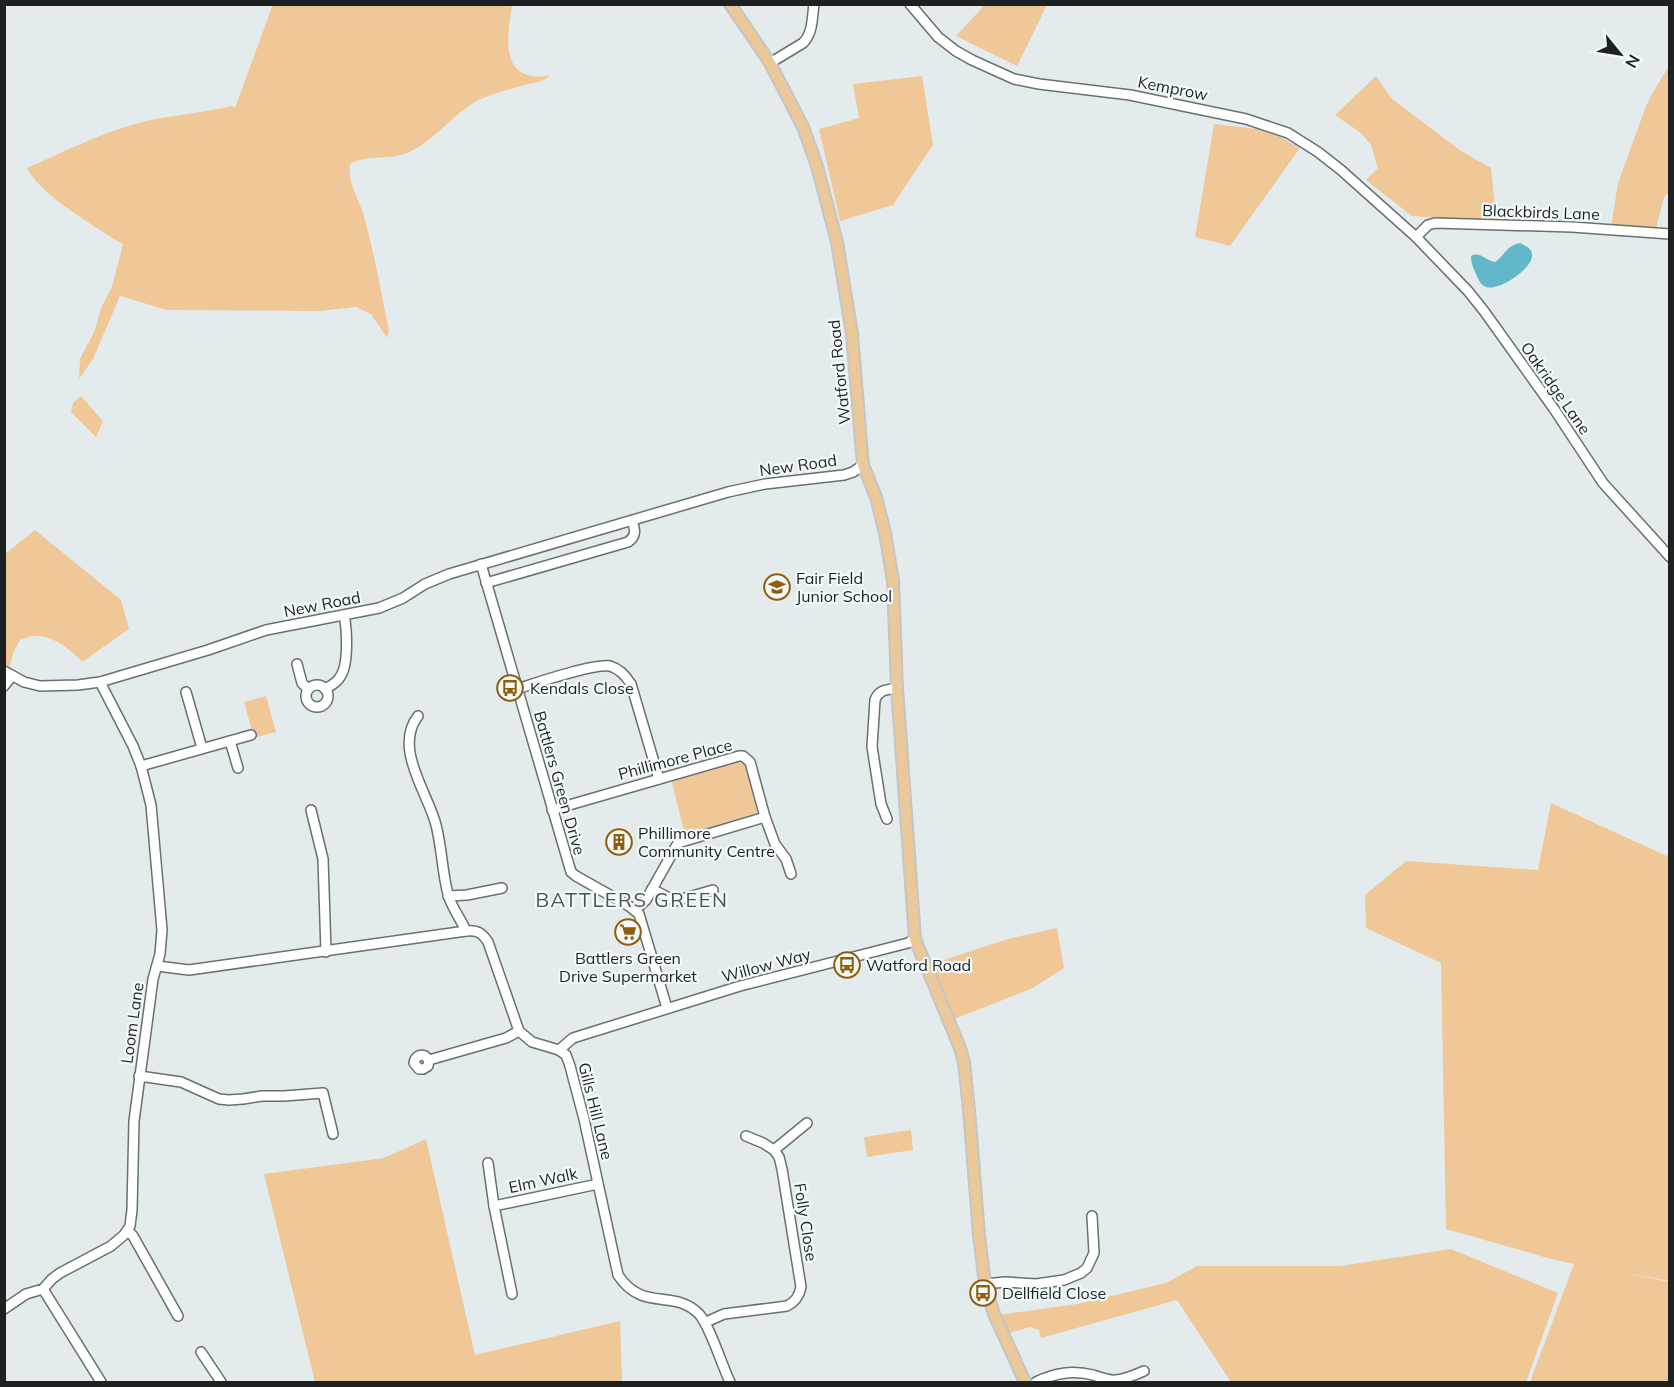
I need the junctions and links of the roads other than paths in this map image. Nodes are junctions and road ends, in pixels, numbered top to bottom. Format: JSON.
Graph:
{"nodes":[{"id":1,"x":730,"y":4,"type":"edge"},
{"id":2,"x":814,"y":4,"type":"edge"},
{"id":3,"x":910,"y":4,"type":"edge"},
{"id":4,"x":770,"y":63,"type":"junction"},
{"id":5,"x":1670,"y":234,"type":"edge"},
{"id":6,"x":1416,"y":237,"type":"junction"},
{"id":7,"x":863,"y":465,"type":"junction"},
{"id":8,"x":632,"y":521,"type":"junction"},
{"id":9,"x":1670,"y":558,"type":"edge"},
{"id":10,"x":481,"y":564,"type":"junction"},
{"id":11,"x":486,"y":582,"type":"junction"},
{"id":12,"x":344,"y":615,"type":"junction"},
{"id":13,"x":297,"y":664,"type":"dead end"},
{"id":14,"x":8,"y":674,"type":"edge"},
{"id":15,"x":100,"y":682,"type":"junction"},
{"id":16,"x":4,"y":686,"type":"edge"},
{"id":17,"x":517,"y":688,"type":"junction"},
{"id":18,"x":897,"y":688,"type":"junction"},
{"id":19,"x":308,"y":689,"type":"junction"},
{"id":20,"x":325,"y":689,"type":"junction"},
{"id":21,"x":186,"y":692,"type":"dead end"},
{"id":22,"x":418,"y":716,"type":"dead end"},
{"id":23,"x":251,"y":735,"type":"dead end"},
{"id":24,"x":230,"y":741,"type":"junction"},
{"id":25,"x":202,"y":748,"type":"junction"},
{"id":26,"x":141,"y":766,"type":"junction"},
{"id":27,"x":238,"y":768,"type":"dead end"},
{"id":28,"x":659,"y":779,"type":"junction"},
{"id":29,"x":311,"y":810,"type":"dead end"},
{"id":30,"x":552,"y":810,"type":"junction"},
{"id":31,"x":765,"y":817,"type":"junction"},
{"id":32,"x":887,"y":819,"type":"dead end"},
{"id":33,"x":791,"y":874,"type":"dead end"},
{"id":34,"x":502,"y":888,"type":"dead end"},
{"id":35,"x":652,"y":889,"type":"junction"},
{"id":36,"x":713,"y":890,"type":"dead end"},
{"id":37,"x":448,"y":896,"type":"junction"},
{"id":38,"x":635,"y":910,"type":"junction"},
{"id":39,"x":466,"y":931,"type":"junction"},
{"id":40,"x":915,"y":939,"type":"junction"},
{"id":41,"x":326,"y":952,"type":"junction"},
{"id":42,"x":157,"y":966,"type":"junction"},
{"id":43,"x":667,"y":1008,"type":"junction"},
{"id":44,"x":519,"y":1031,"type":"junction"},
{"id":45,"x":559,"y":1050,"type":"junction"},
{"id":46,"x":429,"y":1060,"type":"dead end"},
{"id":47,"x":139,"y":1076,"type":"junction"},
{"id":48,"x":807,"y":1123,"type":"dead end"},
{"id":49,"x":333,"y":1134,"type":"dead end"},
{"id":50,"x":746,"y":1136,"type":"dead end"},
{"id":51,"x":774,"y":1150,"type":"junction"},
{"id":52,"x":488,"y":1163,"type":"dead end"},
{"id":53,"x":598,"y":1184,"type":"junction"},
{"id":54,"x":494,"y":1206,"type":"junction"},
{"id":55,"x":1092,"y":1216,"type":"dead end"},
{"id":56,"x":128,"y":1231,"type":"junction"},
{"id":57,"x":985,"y":1284,"type":"junction"},
{"id":58,"x":43,"y":1289,"type":"junction"},
{"id":59,"x":512,"y":1294,"type":"dead end"},
{"id":60,"x":4,"y":1309,"type":"edge"},
{"id":61,"x":178,"y":1316,"type":"dead end"},
{"id":62,"x":706,"y":1322,"type":"junction"},
{"id":63,"x":201,"y":1352,"type":"dead end"},
{"id":64,"x":1144,"y":1371,"type":"dead end"},
{"id":65,"x":101,"y":1383,"type":"edge"},
{"id":66,"x":221,"y":1383,"type":"edge"},
{"id":67,"x":730,"y":1383,"type":"edge"},
{"id":68,"x":1024,"y":1383,"type":"edge"},
{"id":69,"x":1036,"y":1383,"type":"edge"}],
"edges":[{"from":1,"to":4,"type":"main road","name":"Watford Road"},
{"from":2,"to":4,"type":"street"},
{"from":3,"to":6,"type":"street","name":"Kemprow"},
{"from":4,"to":7,"type":"main road","name":"Watford Road"},
{"from":5,"to":6,"type":"street","name":"Blackbirds Lane"},
{"from":6,"to":9,"type":"street","name":"Oakridge Lane"},
{"from":7,"to":8,"type":"street","name":"New Road"},
{"from":7,"to":18,"type":"main road","name":"Watford Road"},
{"from":8,"to":10,"type":"street","name":"New Road"},
{"from":8,"to":11,"type":"street"},
{"from":10,"to":11,"type":"street","name":"Battlers Green Drive"},
{"from":10,"to":12,"type":"street","name":"New Road"},
{"from":11,"to":17,"type":"street","name":"Battlers Green Drive"},
{"from":12,"to":15,"type":"street","name":"New Road"},
{"from":12,"to":20,"type":"street"},
{"from":13,"to":19,"type":"street"},
{"from":14,"to":15,"type":"street","name":"New Road"},
{"from":14,"to":16,"type":"street"},
{"from":15,"to":26,"type":"street","name":"Loom Lane"},
{"from":17,"to":28,"type":"street"},
{"from":17,"to":30,"type":"street","name":"Battlers Green Drive"},
{"from":18,"to":32,"type":"street"},
{"from":18,"to":40,"type":"main road","name":"Watford Road"},
{"from":19,"to":20,"type":"street"},
{"from":19,"to":20,"type":"street"},
{"from":21,"to":25,"type":"street"},
{"from":22,"to":37,"type":"street"},
{"from":23,"to":24,"type":"street"},
{"from":24,"to":25,"type":"street"},
{"from":24,"to":27,"type":"street"},
{"from":25,"to":26,"type":"street"},
{"from":26,"to":42,"type":"street","name":"Loom Lane"},
{"from":28,"to":30,"type":"street","name":"Phillimore Place"},
{"from":28,"to":31,"type":"street","name":"Phillimore Place"},
{"from":29,"to":41,"type":"street"},
{"from":30,"to":38,"type":"street","name":"Battlers Green Drive"},
{"from":31,"to":33,"type":"street","name":"Phillimore Place"},
{"from":31,"to":35,"type":"street"},
{"from":34,"to":37,"type":"street"},
{"from":35,"to":36,"type":"street"},
{"from":35,"to":38,"type":"street"},
{"from":37,"to":39,"type":"street"},
{"from":38,"to":43,"type":"street"},
{"from":39,"to":41,"type":"street"},
{"from":39,"to":44,"type":"street"},
{"from":40,"to":43,"type":"street","name":"Willow Way"},
{"from":40,"to":57,"type":"main road","name":"Watford Road"},
{"from":41,"to":42,"type":"street"},
{"from":42,"to":47,"type":"street","name":"Loom Lane"},
{"from":43,"to":45,"type":"street","name":"Willow Way"},
{"from":44,"to":45,"type":"street","name":"Gills Hill Lane"},
{"from":44,"to":46,"type":"street"},
{"from":45,"to":53,"type":"street","name":"Gills Hill Lane"},
{"from":47,"to":49,"type":"street"},
{"from":47,"to":56,"type":"street","name":"Loom Lane"},
{"from":48,"to":51,"type":"street"},
{"from":50,"to":51,"type":"street"},
{"from":51,"to":62,"type":"street","name":"Folly Close"},
{"from":52,"to":54,"type":"street","name":"Elm Walk"},
{"from":53,"to":54,"type":"street","name":"Elm Walk"},
{"from":53,"to":62,"type":"street","name":"Gills Hill Lane"},
{"from":54,"to":59,"type":"street","name":"Elm Walk"},
{"from":55,"to":57,"type":"street"},
{"from":56,"to":58,"type":"street"},
{"from":56,"to":61,"type":"street"},
{"from":57,"to":68,"type":"main road","name":"Watford Road"},
{"from":58,"to":60,"type":"street"},
{"from":58,"to":65,"type":"street"},
{"from":62,"to":67,"type":"street","name":"Gills Hill Lane"},
{"from":63,"to":66,"type":"street"},
{"from":64,"to":69,"type":"street"}]}
